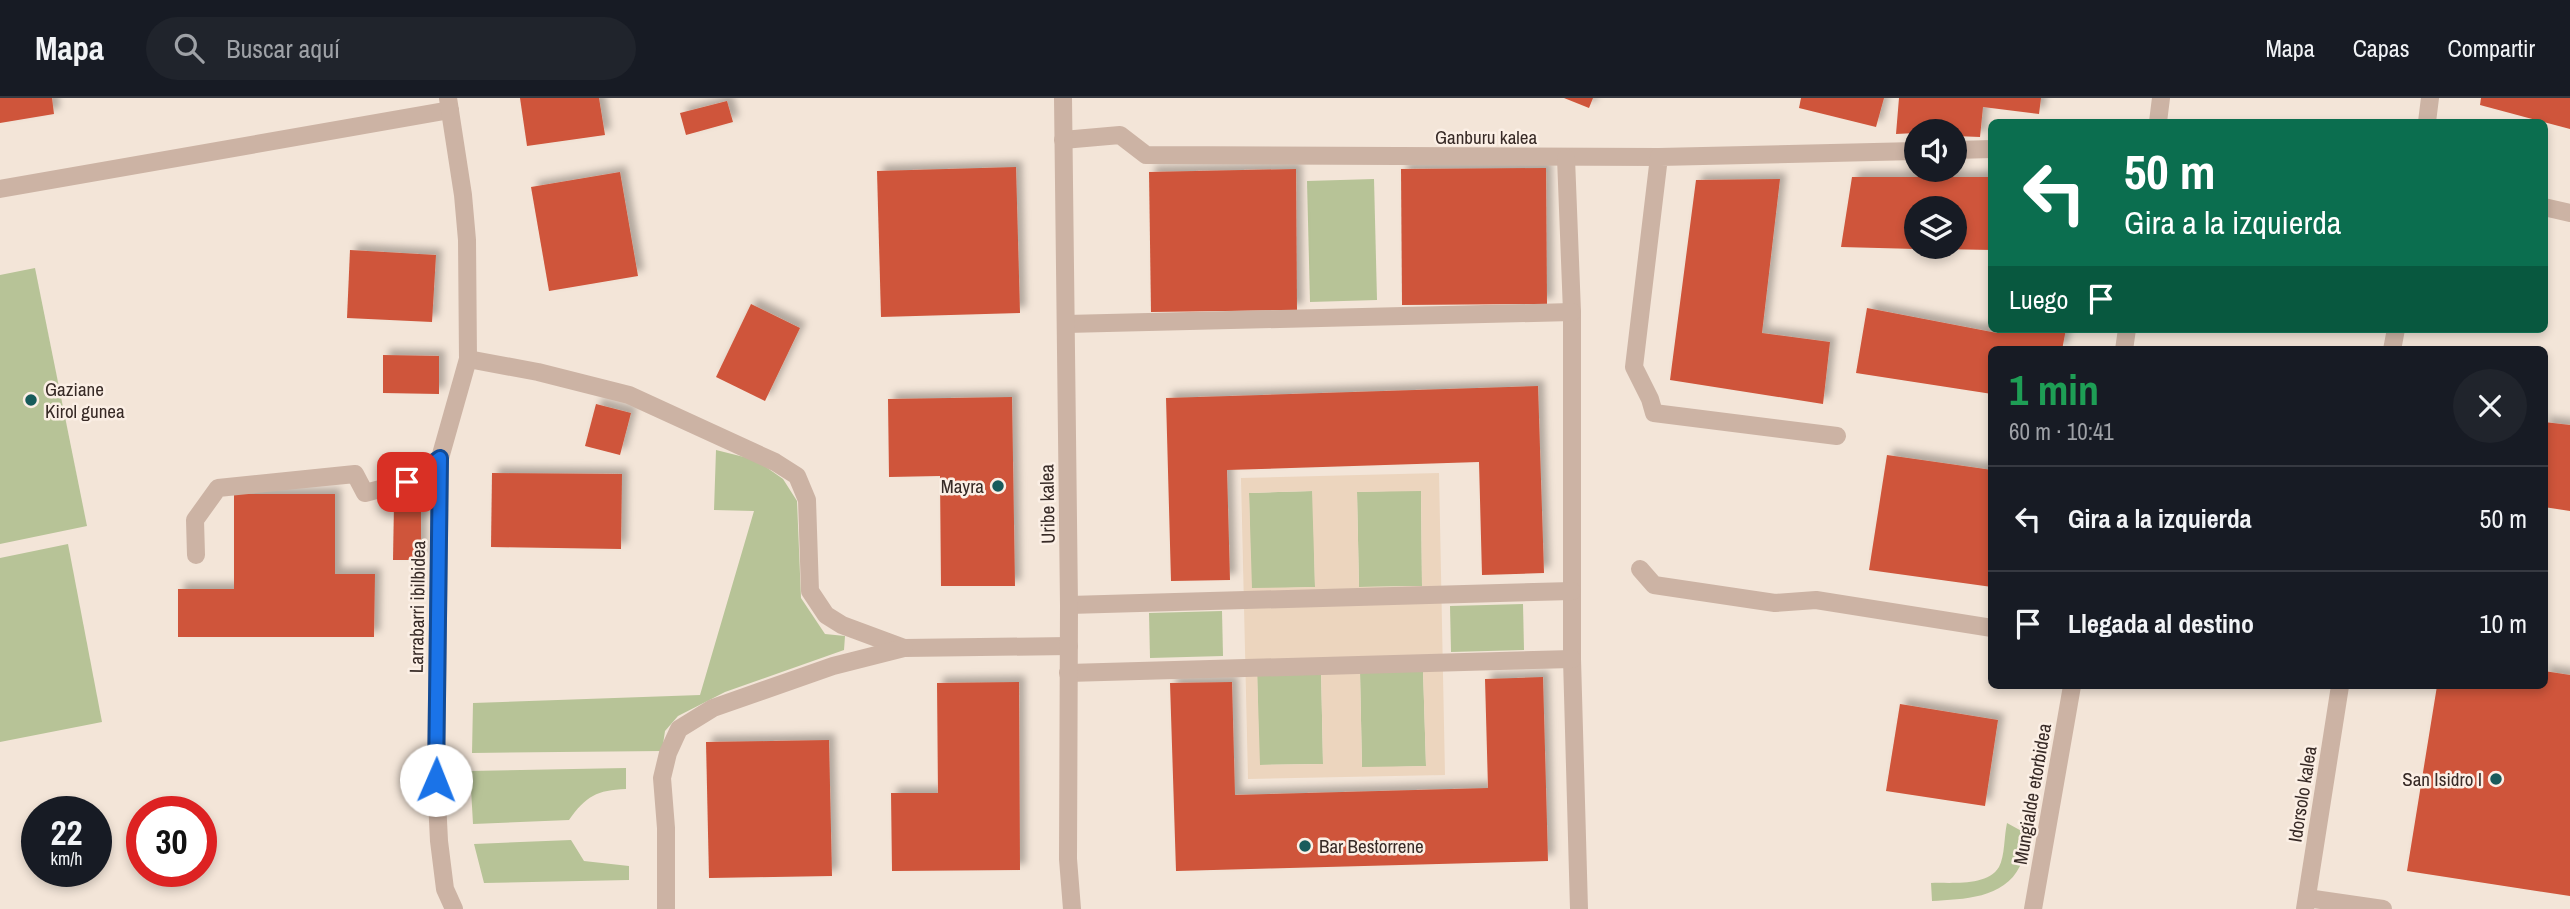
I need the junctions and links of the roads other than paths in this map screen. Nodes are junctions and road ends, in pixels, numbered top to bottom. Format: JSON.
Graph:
{"nodes":[{"id":1,"x":1063,"y":98,"type":"edge"},
{"id":2,"x":2161,"y":98,"type":"edge"},
{"id":3,"x":2430,"y":98,"type":"edge"},
{"id":4,"x":449,"y":104,"type":"edge"},
{"id":5,"x":2158,"y":119,"type":"edge"},
{"id":6,"x":2427,"y":119,"type":"edge"},
{"id":7,"x":1063,"y":140,"type":"junction"},
{"id":8,"x":1988,"y":149,"type":"edge"},
{"id":9,"x":1967,"y":150,"type":"edge"},
{"id":10,"x":1904,"y":151,"type":"edge"},
{"id":11,"x":1659,"y":157,"type":"junction"},
{"id":12,"x":1566,"y":158,"type":"junction"},
{"id":13,"x":0,"y":189,"type":"edge"},
{"id":14,"x":2548,"y":208,"type":"edge"},
{"id":15,"x":2570,"y":213,"type":"edge"},
{"id":16,"x":1572,"y":312,"type":"junction"},
{"id":17,"x":1066,"y":324,"type":"junction"},
{"id":18,"x":468,"y":359,"type":"junction"},
{"id":19,"x":1837,"y":436,"type":"dead end"},
{"id":20,"x":440,"y":458,"type":"junction"},
{"id":21,"x":196,"y":555,"type":"dead end"},
{"id":22,"x":1640,"y":569,"type":"dead end"},
{"id":23,"x":1572,"y":591,"type":"junction"},
{"id":24,"x":1069,"y":605,"type":"junction"},
{"id":25,"x":1988,"y":627,"type":"edge"},
{"id":26,"x":1069,"y":646,"type":"junction"},
{"id":27,"x":904,"y":648,"type":"junction"},
{"id":28,"x":1572,"y":659,"type":"junction"},
{"id":29,"x":1069,"y":673,"type":"junction"},
{"id":30,"x":2072,"y":689,"type":"edge"},
{"id":31,"x":2340,"y":689,"type":"edge"},
{"id":32,"x":2306,"y":903,"type":"edge"},
{"id":33,"x":454,"y":909,"type":"edge"},
{"id":34,"x":666,"y":909,"type":"edge"},
{"id":35,"x":1072,"y":909,"type":"edge"},
{"id":36,"x":1580,"y":909,"type":"edge"},
{"id":37,"x":2033,"y":909,"type":"edge"},
{"id":38,"x":2383,"y":909,"type":"edge"}],
"edges":[{"from":1,"to":7,"type":"street","name":"Uribe kalea"},
{"from":2,"to":5,"type":"street"},
{"from":3,"to":6,"type":"street"},
{"from":4,"to":13,"type":"street"},
{"from":4,"to":18,"type":"street","name":"Larrabarri ibilbidea"},
{"from":7,"to":12,"type":"street","name":"Ganburu kalea"},
{"from":7,"to":17,"type":"street","name":"Uribe kalea"},
{"from":8,"to":9,"type":"street"},
{"from":10,"to":11,"type":"street","name":"Ganburu kalea"},
{"from":11,"to":12,"type":"street","name":"Ganburu kalea"},
{"from":11,"to":19,"type":"street"},
{"from":12,"to":16,"type":"street"},
{"from":14,"to":15,"type":"street"},
{"from":16,"to":17,"type":"street"},
{"from":16,"to":23,"type":"street"},
{"from":17,"to":24,"type":"street","name":"Uribe kalea"},
{"from":18,"to":20,"type":"street","name":"Larrabarri ibilbidea"},
{"from":18,"to":27,"type":"street"},
{"from":20,"to":21,"type":"street"},
{"from":20,"to":33,"type":"street","name":"Larrabarri ibilbidea"},
{"from":22,"to":25,"type":"street"},
{"from":23,"to":24,"type":"street"},
{"from":23,"to":28,"type":"street"},
{"from":24,"to":26,"type":"street","name":"Uribe kalea"},
{"from":26,"to":27,"type":"street"},
{"from":26,"to":29,"type":"street","name":"Uribe kalea"},
{"from":27,"to":34,"type":"street"},
{"from":28,"to":29,"type":"street"},
{"from":28,"to":36,"type":"street"},
{"from":29,"to":35,"type":"street","name":"Uribe kalea"},
{"from":30,"to":37,"type":"street","name":"Mungialde etorbidea"},
{"from":31,"to":32,"type":"street","name":"Idorsolo kalea"},
{"from":32,"to":38,"type":"street"}]}
